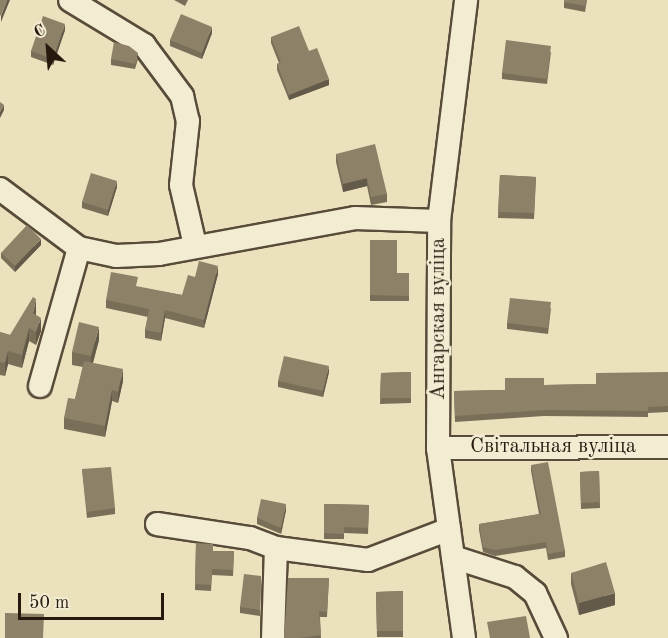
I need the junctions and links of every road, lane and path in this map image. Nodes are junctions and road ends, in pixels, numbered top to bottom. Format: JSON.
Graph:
{"nodes":[{"id":1,"x":70,"y":0,"type":"edge"},
{"id":2,"x":466,"y":0,"type":"edge"},
{"id":3,"x":0,"y":189,"type":"edge"},
{"id":4,"x":440,"y":220,"type":"junction"},
{"id":5,"x":195,"y":245,"type":"junction"},
{"id":6,"x":79,"y":248,"type":"junction"},
{"id":7,"x":40,"y":386,"type":"dead end"},
{"id":8,"x":668,"y":447,"type":"edge"},
{"id":9,"x":438,"y":448,"type":"junction"},
{"id":10,"x":157,"y":524,"type":"dead end"},
{"id":11,"x":449,"y":529,"type":"junction"},
{"id":12,"x":276,"y":548,"type":"junction"},
{"id":13,"x":453,"y":557,"type":"junction"},
{"id":14,"x":273,"y":638,"type":"edge"},
{"id":15,"x":464,"y":638,"type":"edge"},
{"id":16,"x":556,"y":638,"type":"edge"}],
"edges":[{"from":1,"to":5,"type":"street"},
{"from":2,"to":4,"type":"street","name":"Ангарская вуліца"},
{"from":3,"to":6,"type":"street"},
{"from":4,"to":5,"type":"street"},
{"from":4,"to":9,"type":"street","name":"Ангарская вуліца"},
{"from":5,"to":6,"type":"street"},
{"from":6,"to":7,"type":"street"},
{"from":8,"to":9,"type":"street","name":"Світальная вуліца"},
{"from":9,"to":11,"type":"street","name":"Ангарская вуліца"},
{"from":10,"to":12,"type":"street"},
{"from":11,"to":12,"type":"street"},
{"from":11,"to":13,"type":"street","name":"Ангарская вуліца"},
{"from":12,"to":14,"type":"street"},
{"from":13,"to":15,"type":"street","name":"Ангарская вуліца"},
{"from":13,"to":16,"type":"street"}]}
